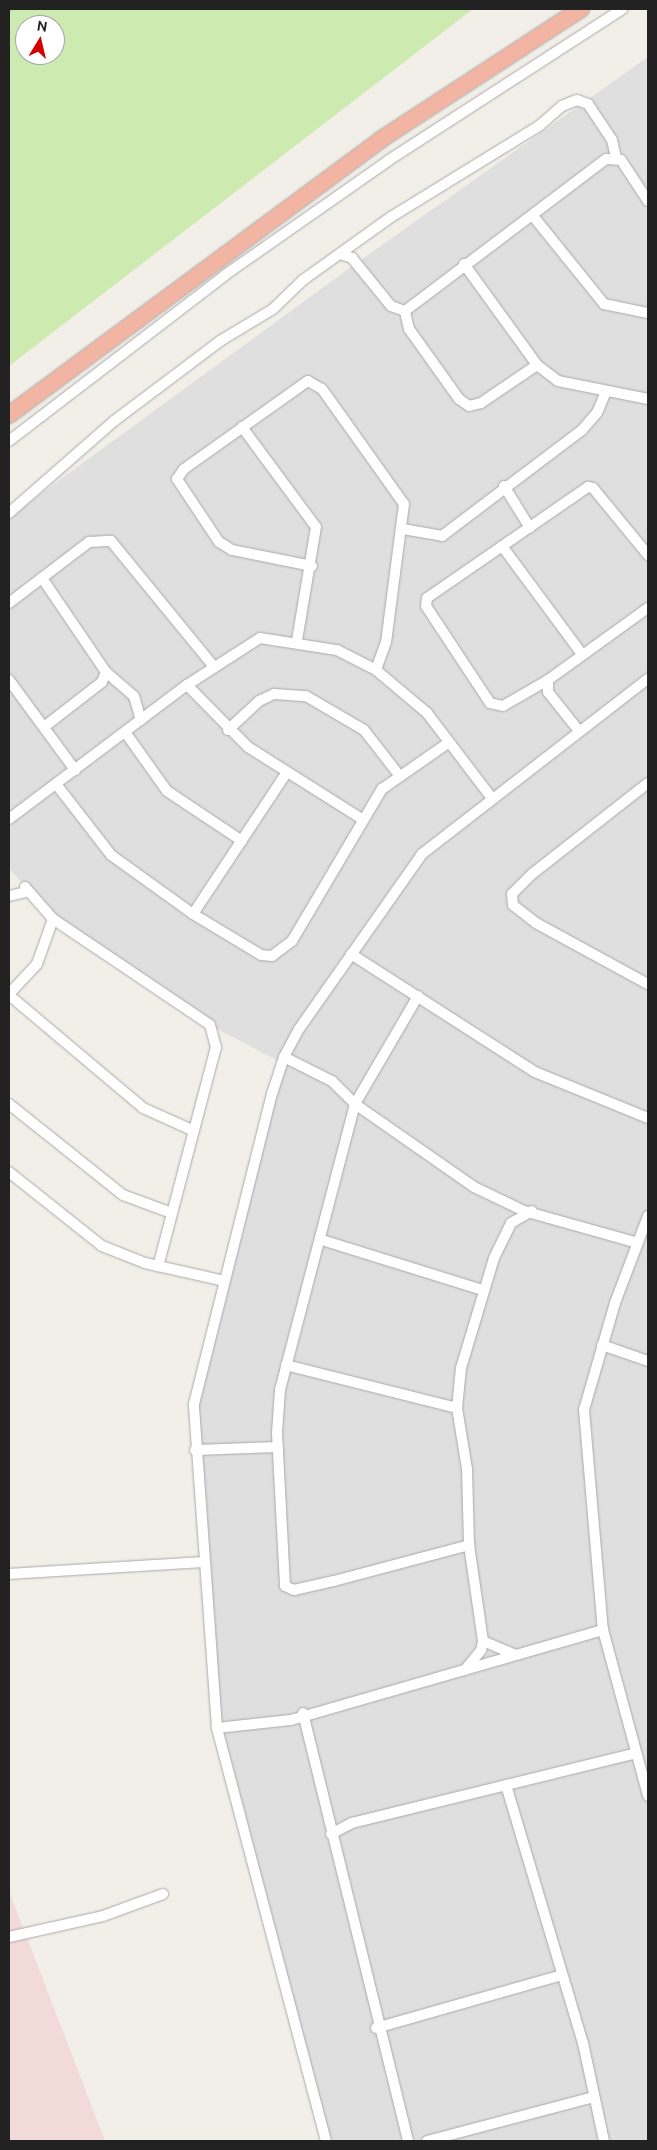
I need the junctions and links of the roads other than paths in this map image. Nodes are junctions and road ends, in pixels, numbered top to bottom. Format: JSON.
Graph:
{"nodes":[{"id":1,"x":581,"y":9,"type":"edge"},
{"id":2,"x":622,"y":9,"type":"edge"},
{"id":3,"x":616,"y":158,"type":"junction"},
{"id":4,"x":648,"y":201,"type":"edge"},
{"id":5,"x":533,"y":216,"type":"junction"},
{"id":6,"x":340,"y":254,"type":"junction"},
{"id":7,"x":464,"y":264,"type":"junction"},
{"id":8,"x":405,"y":311,"type":"junction"},
{"id":9,"x":648,"y":313,"type":"edge"},
{"id":10,"x":537,"y":364,"type":"junction"},
{"id":11,"x":605,"y":394,"type":"junction"},
{"id":12,"x":648,"y":399,"type":"edge"},
{"id":13,"x":9,"y":416,"type":"edge"},
{"id":14,"x":242,"y":427,"type":"junction"},
{"id":15,"x":9,"y":441,"type":"edge"},
{"id":16,"x":504,"y":486,"type":"junction"},
{"id":17,"x":9,"y":513,"type":"edge"},
{"id":18,"x":530,"y":528,"type":"junction"},
{"id":19,"x":404,"y":530,"type":"junction"},
{"id":20,"x":502,"y":546,"type":"junction"},
{"id":21,"x":648,"y":555,"type":"edge"},
{"id":22,"x":312,"y":566,"type":"junction"},
{"id":23,"x":42,"y":578,"type":"junction"},
{"id":24,"x":9,"y":602,"type":"edge"},
{"id":25,"x":648,"y":608,"type":"edge"},
{"id":26,"x":297,"y":641,"type":"junction"},
{"id":27,"x":582,"y":654,"type":"junction"},
{"id":28,"x":214,"y":667,"type":"junction"},
{"id":29,"x":376,"y":670,"type":"junction"},
{"id":30,"x":106,"y":672,"type":"junction"},
{"id":31,"x":648,"y":679,"type":"edge"},
{"id":32,"x":9,"y":680,"type":"edge"},
{"id":33,"x":548,"y":680,"type":"junction"},
{"id":34,"x":187,"y":685,"type":"junction"},
{"id":35,"x":141,"y":720,"type":"junction"},
{"id":36,"x":44,"y":727,"type":"junction"},
{"id":37,"x":228,"y":730,"type":"junction"},
{"id":38,"x":579,"y":731,"type":"junction"},
{"id":39,"x":125,"y":732,"type":"junction"},
{"id":40,"x":448,"y":742,"type":"junction"},
{"id":41,"x":75,"y":770,"type":"junction"},
{"id":42,"x":287,"y":772,"type":"junction"},
{"id":43,"x":399,"y":775,"type":"junction"},
{"id":44,"x":648,"y":783,"type":"edge"},
{"id":45,"x":56,"y":784,"type":"junction"},
{"id":46,"x":491,"y":797,"type":"junction"},
{"id":47,"x":9,"y":819,"type":"edge"},
{"id":48,"x":362,"y":819,"type":"junction"},
{"id":49,"x":242,"y":841,"type":"junction"},
{"id":50,"x":9,"y":896,"type":"edge"},
{"id":51,"x":193,"y":914,"type":"junction"},
{"id":52,"x":53,"y":919,"type":"junction"},
{"id":53,"x":350,"y":954,"type":"junction"},
{"id":54,"x":648,"y":984,"type":"edge"},
{"id":55,"x":9,"y":994,"type":"edge"},
{"id":56,"x":418,"y":996,"type":"junction"},
{"id":57,"x":284,"y":1057,"type":"junction"},
{"id":58,"x":9,"y":1104,"type":"edge"},
{"id":59,"x":355,"y":1104,"type":"junction"},
{"id":60,"x":648,"y":1118,"type":"edge"},
{"id":61,"x":192,"y":1130,"type":"junction"},
{"id":62,"x":9,"y":1172,"type":"edge"},
{"id":63,"x":504,"y":1201,"type":"junction"},
{"id":64,"x":532,"y":1211,"type":"junction"},
{"id":65,"x":170,"y":1212,"type":"junction"},
{"id":66,"x":648,"y":1216,"type":"edge"},
{"id":67,"x":511,"y":1223,"type":"junction"},
{"id":68,"x":322,"y":1240,"type":"junction"},
{"id":69,"x":638,"y":1243,"type":"junction"},
{"id":70,"x":158,"y":1266,"type":"junction"},
{"id":71,"x":224,"y":1281,"type":"junction"},
{"id":72,"x":483,"y":1290,"type":"junction"},
{"id":73,"x":602,"y":1345,"type":"junction"},
{"id":74,"x":648,"y":1361,"type":"edge"},
{"id":75,"x":286,"y":1365,"type":"junction"},
{"id":76,"x":457,"y":1408,"type":"junction"},
{"id":77,"x":278,"y":1446,"type":"junction"},
{"id":78,"x":194,"y":1450,"type":"junction"},
{"id":79,"x":469,"y":1545,"type":"junction"},
{"id":80,"x":203,"y":1562,"type":"junction"},
{"id":81,"x":9,"y":1574,"type":"edge"},
{"id":82,"x":604,"y":1630,"type":"junction"},
{"id":83,"x":483,"y":1641,"type":"junction"},
{"id":84,"x":514,"y":1654,"type":"junction"},
{"id":85,"x":465,"y":1670,"type":"junction"},
{"id":86,"x":303,"y":1713,"type":"junction"},
{"id":87,"x":217,"y":1728,"type":"junction"},
{"id":88,"x":636,"y":1754,"type":"junction"},
{"id":89,"x":506,"y":1785,"type":"junction"},
{"id":90,"x":648,"y":1796,"type":"edge"},
{"id":91,"x":331,"y":1834,"type":"junction"},
{"id":92,"x":163,"y":1894,"type":"dead end"},
{"id":93,"x":9,"y":1937,"type":"edge"},
{"id":94,"x":562,"y":1975,"type":"junction"},
{"id":95,"x":376,"y":2028,"type":"junction"},
{"id":96,"x":593,"y":2097,"type":"junction"},
{"id":97,"x":326,"y":2141,"type":"edge"},
{"id":98,"x":408,"y":2141,"type":"edge"},
{"id":99,"x":427,"y":2141,"type":"edge"},
{"id":100,"x":604,"y":2141,"type":"edge"}],
"edges":[{"from":1,"to":13,"type":"highway"},
{"from":2,"to":15,"type":"street"},
{"from":3,"to":4,"type":"street"},
{"from":3,"to":5,"type":"street"},
{"from":3,"to":6,"type":"street"},
{"from":5,"to":7,"type":"street"},
{"from":5,"to":9,"type":"street"},
{"from":6,"to":8,"type":"street"},
{"from":6,"to":17,"type":"street"},
{"from":7,"to":8,"type":"street"},
{"from":7,"to":10,"type":"street"},
{"from":8,"to":10,"type":"street"},
{"from":10,"to":11,"type":"street"},
{"from":11,"to":12,"type":"street"},
{"from":11,"to":16,"type":"street"},
{"from":14,"to":19,"type":"street"},
{"from":14,"to":22,"type":"street"},
{"from":14,"to":22,"type":"street"},
{"from":16,"to":18,"type":"street"},
{"from":16,"to":19,"type":"street"},
{"from":18,"to":20,"type":"street"},
{"from":18,"to":21,"type":"street"},
{"from":19,"to":29,"type":"street"},
{"from":20,"to":27,"type":"street"},
{"from":20,"to":33,"type":"street"},
{"from":22,"to":26,"type":"street"},
{"from":23,"to":24,"type":"street"},
{"from":23,"to":28,"type":"street"},
{"from":23,"to":30,"type":"street"},
{"from":25,"to":27,"type":"street"},
{"from":26,"to":28,"type":"street"},
{"from":26,"to":29,"type":"street"},
{"from":27,"to":33,"type":"street"},
{"from":28,"to":34,"type":"street"},
{"from":29,"to":40,"type":"street"},
{"from":30,"to":35,"type":"street"},
{"from":30,"to":36,"type":"street"},
{"from":31,"to":38,"type":"street"},
{"from":32,"to":36,"type":"street"},
{"from":33,"to":38,"type":"street"},
{"from":34,"to":35,"type":"street"},
{"from":34,"to":37,"type":"street"},
{"from":35,"to":39,"type":"street"},
{"from":36,"to":41,"type":"street"},
{"from":37,"to":42,"type":"street"},
{"from":37,"to":43,"type":"street"},
{"from":38,"to":46,"type":"street"},
{"from":39,"to":41,"type":"street"},
{"from":39,"to":49,"type":"street"},
{"from":40,"to":43,"type":"street"},
{"from":40,"to":46,"type":"street"},
{"from":41,"to":45,"type":"street"},
{"from":42,"to":48,"type":"street"},
{"from":42,"to":49,"type":"street"},
{"from":43,"to":48,"type":"street"},
{"from":44,"to":54,"type":"street"},
{"from":45,"to":47,"type":"street"},
{"from":45,"to":51,"type":"street"},
{"from":46,"to":53,"type":"street"},
{"from":48,"to":51,"type":"street"},
{"from":49,"to":51,"type":"street"},
{"from":50,"to":52,"type":"street"},
{"from":52,"to":55,"type":"street"},
{"from":52,"to":61,"type":"street"},
{"from":53,"to":56,"type":"street"},
{"from":53,"to":57,"type":"street"},
{"from":55,"to":61,"type":"street"},
{"from":56,"to":59,"type":"street"},
{"from":56,"to":60,"type":"street"},
{"from":57,"to":59,"type":"street"},
{"from":57,"to":71,"type":"street"},
{"from":58,"to":65,"type":"street"},
{"from":59,"to":63,"type":"street"},
{"from":59,"to":68,"type":"street"},
{"from":61,"to":65,"type":"street"},
{"from":62,"to":70,"type":"street"},
{"from":63,"to":64,"type":"street"},
{"from":63,"to":67,"type":"street"},
{"from":64,"to":67,"type":"street"},
{"from":64,"to":69,"type":"street"},
{"from":65,"to":70,"type":"street"},
{"from":66,"to":69,"type":"street"},
{"from":67,"to":72,"type":"street"},
{"from":68,"to":72,"type":"street"},
{"from":68,"to":75,"type":"street"},
{"from":69,"to":73,"type":"street"},
{"from":70,"to":71,"type":"street"},
{"from":71,"to":78,"type":"street"},
{"from":72,"to":76,"type":"street"},
{"from":73,"to":74,"type":"street"},
{"from":73,"to":82,"type":"street"},
{"from":75,"to":76,"type":"street"},
{"from":75,"to":77,"type":"street"},
{"from":76,"to":79,"type":"street"},
{"from":77,"to":78,"type":"street"},
{"from":77,"to":79,"type":"street"},
{"from":78,"to":80,"type":"street"},
{"from":79,"to":83,"type":"street"},
{"from":80,"to":81,"type":"street"},
{"from":80,"to":87,"type":"street"},
{"from":82,"to":84,"type":"street"},
{"from":82,"to":88,"type":"street"},
{"from":83,"to":84,"type":"street"},
{"from":83,"to":85,"type":"street"},
{"from":84,"to":85,"type":"street"},
{"from":85,"to":86,"type":"street"},
{"from":86,"to":87,"type":"street"},
{"from":86,"to":91,"type":"street"},
{"from":87,"to":97,"type":"street"},
{"from":88,"to":89,"type":"street"},
{"from":88,"to":90,"type":"street"},
{"from":89,"to":91,"type":"street"},
{"from":89,"to":94,"type":"street"},
{"from":91,"to":95,"type":"street"},
{"from":92,"to":93,"type":"street"},
{"from":94,"to":95,"type":"street"},
{"from":94,"to":96,"type":"street"},
{"from":95,"to":98,"type":"street"},
{"from":96,"to":99,"type":"street"},
{"from":96,"to":100,"type":"street"}]}
